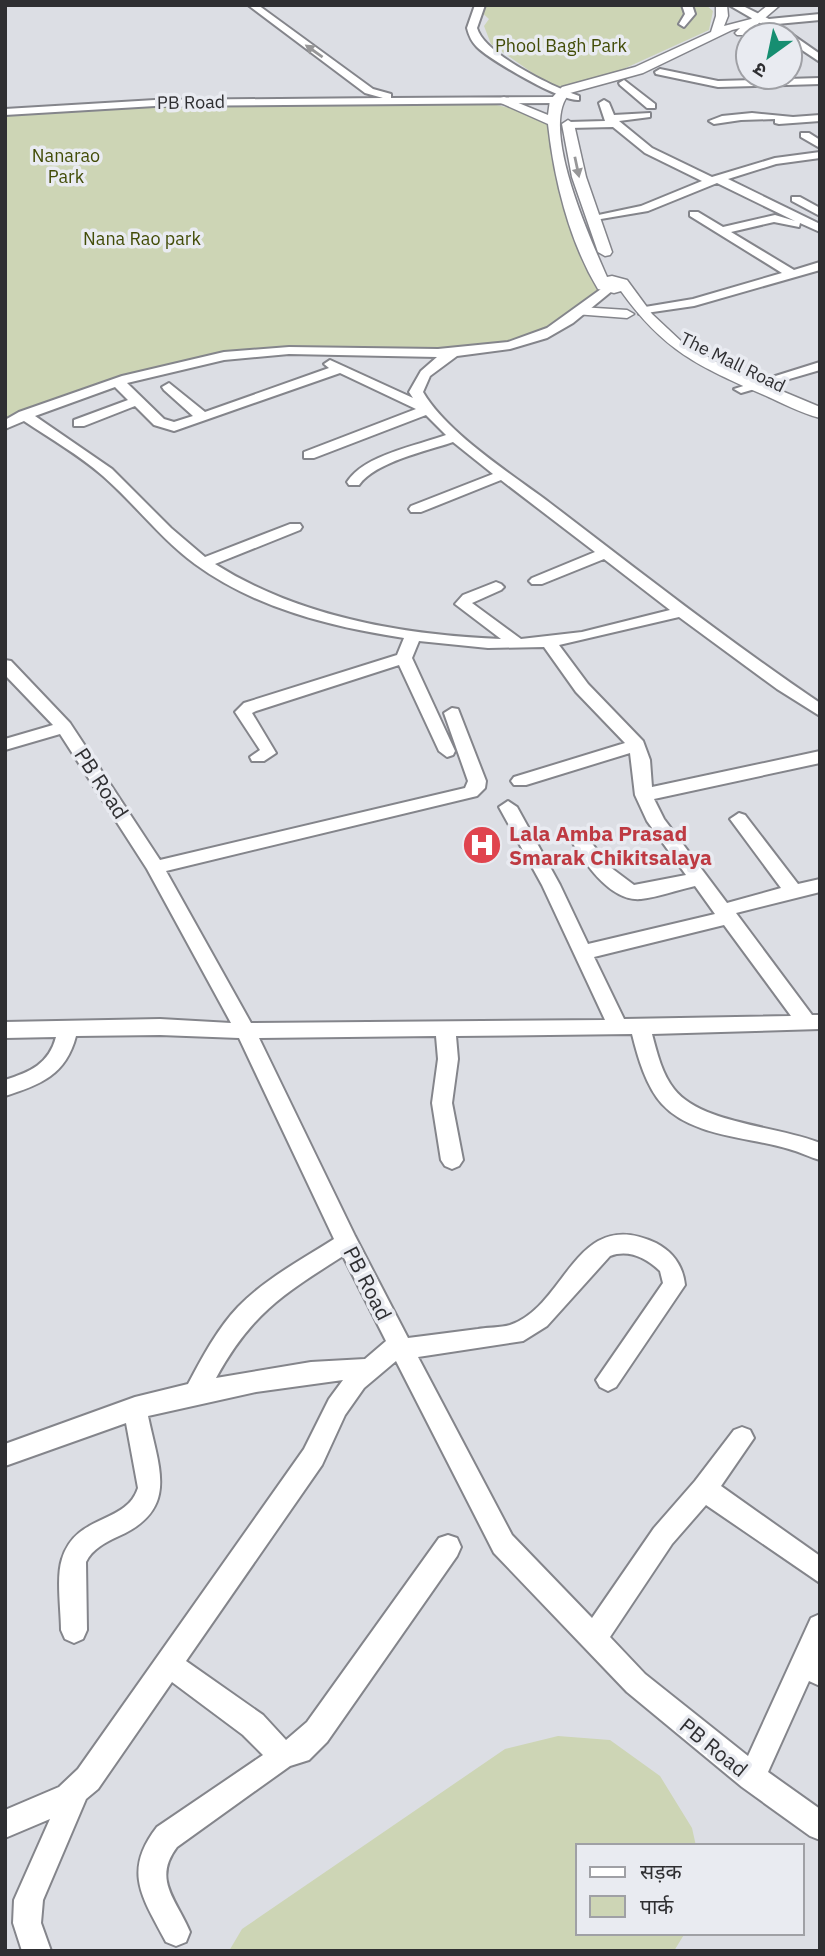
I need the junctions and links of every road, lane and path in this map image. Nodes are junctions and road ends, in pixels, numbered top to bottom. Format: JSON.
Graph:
{"nodes":[{"id":1,"x":252,"y":5,"type":"edge"},
{"id":2,"x":480,"y":5,"type":"edge"},
{"id":3,"x":687,"y":5,"type":"edge"},
{"id":4,"x":721,"y":5,"type":"edge"},
{"id":5,"x":733,"y":5,"type":"edge"},
{"id":6,"x":775,"y":5,"type":"edge"},
{"id":7,"x":820,"y":17,"type":"edge"},
{"id":8,"x":759,"y":20,"type":"junction"},
{"id":9,"x":684,"y":24,"type":"dead end"},
{"id":10,"x":716,"y":33,"type":"junction"},
{"id":11,"x":687,"y":69,"type":"dead end"},
{"id":12,"x":660,"y":72,"type":"junction"},
{"id":13,"x":709,"y":81,"type":"junction"},
{"id":14,"x":820,"y":81,"type":"edge"},
{"id":15,"x":624,"y":83,"type":"junction"},
{"id":16,"x":373,"y":96,"type":"junction"},
{"id":17,"x":565,"y":98,"type":"junction"},
{"id":18,"x":500,"y":100,"type":"junction"},
{"id":19,"x":604,"y":103,"type":"dead end"},
{"id":20,"x":5,"y":112,"type":"edge"},
{"id":21,"x":820,"y":118,"type":"edge"},
{"id":22,"x":789,"y":119,"type":"junction"},
{"id":23,"x":554,"y":121,"type":"junction"},
{"id":24,"x":611,"y":121,"type":"junction"},
{"id":25,"x":714,"y":121,"type":"dead end"},
{"id":26,"x":569,"y":125,"type":"junction"},
{"id":27,"x":765,"y":125,"type":"dead end"},
{"id":28,"x":804,"y":135,"type":"dead end"},
{"id":29,"x":820,"y":145,"type":"edge"},
{"id":30,"x":820,"y":155,"type":"edge"},
{"id":31,"x":715,"y":180,"type":"junction"},
{"id":32,"x":796,"y":200,"type":"dead end"},
{"id":33,"x":820,"y":213,"type":"edge"},
{"id":34,"x":694,"y":214,"type":"dead end"},
{"id":35,"x":593,"y":219,"type":"junction"},
{"id":36,"x":820,"y":229,"type":"edge"},
{"id":37,"x":721,"y":231,"type":"junction"},
{"id":38,"x":820,"y":240,"type":"edge"},
{"id":39,"x":820,"y":266,"type":"edge"},
{"id":40,"x":792,"y":274,"type":"junction"},
{"id":41,"x":612,"y":280,"type":"junction"},
{"id":42,"x":580,"y":311,"type":"junction"},
{"id":43,"x":635,"y":313,"type":"junction"},
{"id":44,"x":304,"y":351,"type":"junction"},
{"id":45,"x":454,"y":352,"type":"junction"},
{"id":46,"x":820,"y":366,"type":"edge"},
{"id":47,"x":340,"y":369,"type":"junction"},
{"id":48,"x":119,"y":383,"type":"junction"},
{"id":49,"x":169,"y":387,"type":"dead end"},
{"id":50,"x":747,"y":388,"type":"junction"},
{"id":51,"x":137,"y":401,"type":"junction"},
{"id":52,"x":427,"y":410,"type":"junction"},
{"id":53,"x":820,"y":413,"type":"edge"},
{"id":54,"x":24,"y":415,"type":"junction"},
{"id":55,"x":204,"y":417,"type":"junction"},
{"id":56,"x":79,"y":423,"type":"dead end"},
{"id":57,"x":5,"y":425,"type":"edge"},
{"id":58,"x":820,"y":425,"type":"edge"},
{"id":59,"x":457,"y":436,"type":"junction"},
{"id":60,"x":309,"y":455,"type":"dead end"},
{"id":61,"x":504,"y":474,"type":"junction"},
{"id":62,"x":354,"y":482,"type":"dead end"},
{"id":63,"x":416,"y":509,"type":"dead end"},
{"id":64,"x":295,"y":527,"type":"dead end"},
{"id":65,"x":605,"y":553,"type":"junction"},
{"id":66,"x":204,"y":564,"type":"junction"},
{"id":67,"x":537,"y":581,"type":"dead end"},
{"id":68,"x":496,"y":587,"type":"dead end"},
{"id":69,"x":682,"y":611,"type":"junction"},
{"id":70,"x":413,"y":635,"type":"junction"},
{"id":71,"x":548,"y":642,"type":"junction"},
{"id":72,"x":518,"y":644,"type":"junction"},
{"id":73,"x":404,"y":659,"type":"junction"},
{"id":74,"x":5,"y":665,"type":"edge"},
{"id":75,"x":820,"y":711,"type":"edge"},
{"id":76,"x":452,"y":713,"type":"dead end"},
{"id":77,"x":65,"y":727,"type":"junction"},
{"id":78,"x":5,"y":745,"type":"edge"},
{"id":79,"x":637,"y":745,"type":"junction"},
{"id":80,"x":447,"y":751,"type":"dead end"},
{"id":81,"x":258,"y":757,"type":"dead end"},
{"id":82,"x":820,"y":757,"type":"edge"},
{"id":83,"x":520,"y":781,"type":"dead end"},
{"id":84,"x":645,"y":795,"type":"junction"},
{"id":85,"x":508,"y":807,"type":"dead end"},
{"id":86,"x":739,"y":819,"type":"dead end"},
{"id":87,"x":578,"y":837,"type":"dead end"},
{"id":88,"x":155,"y":867,"type":"junction"},
{"id":89,"x":700,"y":878,"type":"junction"},
{"id":90,"x":820,"y":886,"type":"edge"},
{"id":91,"x":794,"y":892,"type":"junction"},
{"id":92,"x":727,"y":914,"type":"junction"},
{"id":93,"x":581,"y":953,"type":"junction"},
{"id":94,"x":813,"y":1023,"type":"edge"},
{"id":95,"x":445,"y":1027,"type":"junction"},
{"id":96,"x":618,"y":1027,"type":"junction"},
{"id":97,"x":640,"y":1027,"type":"junction"},
{"id":98,"x":68,"y":1028,"type":"junction"},
{"id":99,"x":5,"y":1030,"type":"edge"},
{"id":100,"x":245,"y":1031,"type":"junction"},
{"id":101,"x":5,"y":1088,"type":"edge"},
{"id":102,"x":820,"y":1152,"type":"edge"},
{"id":103,"x":452,"y":1160,"type":"dead end"},
{"id":104,"x":347,"y":1242,"type":"junction"},
{"id":105,"x":401,"y":1346,"type":"junction"},
{"id":106,"x":367,"y":1369,"type":"junction"},
{"id":107,"x":608,"y":1380,"type":"dead end"},
{"id":108,"x":197,"y":1390,"type":"junction"},
{"id":109,"x":135,"y":1408,"type":"junction"},
{"id":110,"x":742,"y":1438,"type":"dead end"},
{"id":111,"x":5,"y":1455,"type":"edge"},
{"id":112,"x":704,"y":1489,"type":"junction"},
{"id":113,"x":449,"y":1547,"type":"dead end"},
{"id":114,"x":820,"y":1571,"type":"edge"},
{"id":115,"x":820,"y":1627,"type":"edge"},
{"id":116,"x":75,"y":1630,"type":"dead end"},
{"id":117,"x":593,"y":1639,"type":"junction"},
{"id":118,"x":169,"y":1664,"type":"junction"},
{"id":119,"x":812,"y":1668,"type":"edge"},
{"id":120,"x":282,"y":1755,"type":"junction"},
{"id":121,"x":752,"y":1777,"type":"junction"},
{"id":122,"x":76,"y":1790,"type":"junction"},
{"id":123,"x":5,"y":1824,"type":"edge"},
{"id":124,"x":820,"y":1826,"type":"edge"},
{"id":125,"x":176,"y":1932,"type":"dead end"},
{"id":126,"x":37,"y":1951,"type":"edge"}],
"edges":[{"from":16,"to":1,"type":"street","one_way":true},
{"from":2,"to":17,"type":"street"},
{"from":3,"to":9,"type":"street"},
{"from":4,"to":10,"type":"main road"},
{"from":5,"to":8,"type":"street"},
{"from":6,"to":8,"type":"main road"},
{"from":7,"to":8,"type":"street"},
{"from":8,"to":10,"type":"main road"},
{"from":8,"to":12,"type":"main road"},
{"from":10,"to":17,"type":"main road"},
{"from":11,"to":13,"type":"street"},
{"from":12,"to":13,"type":"street"},
{"from":12,"to":15,"type":"main road"},
{"from":13,"to":14,"type":"street"},
{"from":15,"to":17,"type":"main road"},
{"from":15,"to":24,"type":"street"},
{"from":16,"to":18,"type":"street","name":"PB Road"},
{"from":16,"to":20,"type":"street","name":"PB Road"},
{"from":17,"to":18,"type":"street","name":"PB Road"},
{"from":17,"to":23,"type":"main road","name":"The Mall Road"},
{"from":17,"to":26,"type":"main road","name":"The Mall Road"},
{"from":18,"to":23,"type":"main road"},
{"from":19,"to":24,"type":"street"},
{"from":21,"to":22,"type":"street"},
{"from":22,"to":25,"type":"street"},
{"from":22,"to":27,"type":"street"},
{"from":23,"to":41,"type":"main road","name":"The Mall Road"},
{"from":24,"to":26,"type":"street"},
{"from":24,"to":31,"type":"street"},
{"from":26,"to":35,"type":"main road","name":"The Mall Road","one_way":true},
{"from":28,"to":29,"type":"street"},
{"from":30,"to":31,"type":"street"},
{"from":31,"to":35,"type":"street"},
{"from":31,"to":36,"type":"street"},
{"from":32,"to":33,"type":"street"},
{"from":34,"to":37,"type":"street"},
{"from":35,"to":41,"type":"main road","name":"The Mall Road"},
{"from":37,"to":38,"type":"street"},
{"from":37,"to":40,"type":"street"},
{"from":39,"to":40,"type":"street"},
{"from":40,"to":43,"type":"street"},
{"from":41,"to":42,"type":"street"},
{"from":41,"to":43,"type":"main road","name":"The Mall Road"},
{"from":42,"to":43,"type":"main road"},
{"from":42,"to":45,"type":"street"},
{"from":43,"to":50,"type":"main road","name":"The Mall Road"},
{"from":44,"to":45,"type":"street"},
{"from":44,"to":47,"type":"street"},
{"from":44,"to":48,"type":"street"},
{"from":45,"to":52,"type":"street"},
{"from":46,"to":50,"type":"street"},
{"from":47,"to":52,"type":"street"},
{"from":47,"to":55,"type":"street"},
{"from":48,"to":51,"type":"street"},
{"from":48,"to":54,"type":"street"},
{"from":49,"to":55,"type":"street"},
{"from":50,"to":53,"type":"main road","name":"The Mall Road"},
{"from":50,"to":58,"type":"main road","name":"The Mall Road"},
{"from":51,"to":55,"type":"street"},
{"from":51,"to":56,"type":"street"},
{"from":52,"to":59,"type":"street"},
{"from":52,"to":60,"type":"street"},
{"from":54,"to":57,"type":"street"},
{"from":54,"to":66,"type":"street"},
{"from":59,"to":61,"type":"street"},
{"from":59,"to":62,"type":"street"},
{"from":61,"to":63,"type":"street"},
{"from":61,"to":65,"type":"street"},
{"from":64,"to":66,"type":"street"},
{"from":65,"to":67,"type":"street"},
{"from":65,"to":69,"type":"street"},
{"from":66,"to":70,"type":"street"},
{"from":68,"to":72,"type":"street"},
{"from":69,"to":71,"type":"street"},
{"from":69,"to":75,"type":"street"},
{"from":70,"to":72,"type":"street"},
{"from":70,"to":73,"type":"street"},
{"from":71,"to":72,"type":"street"},
{"from":71,"to":79,"type":"street"},
{"from":73,"to":80,"type":"street"},
{"from":73,"to":81,"type":"street"},
{"from":74,"to":77,"type":"street","name":"PB Road"},
{"from":76,"to":88,"type":"street"},
{"from":77,"to":78,"type":"street"},
{"from":77,"to":88,"type":"street","name":"PB Road"},
{"from":79,"to":83,"type":"street"},
{"from":79,"to":84,"type":"street"},
{"from":82,"to":84,"type":"street"},
{"from":84,"to":89,"type":"street"},
{"from":85,"to":93,"type":"street"},
{"from":86,"to":91,"type":"street"},
{"from":87,"to":89,"type":"street"},
{"from":88,"to":100,"type":"street","name":"PB Road"},
{"from":89,"to":92,"type":"street"},
{"from":90,"to":91,"type":"street"},
{"from":91,"to":92,"type":"street"},
{"from":92,"to":93,"type":"street"},
{"from":92,"to":94,"type":"street"},
{"from":93,"to":96,"type":"street"},
{"from":94,"to":97,"type":"street"},
{"from":95,"to":96,"type":"street"},
{"from":95,"to":100,"type":"street"},
{"from":95,"to":103,"type":"street"},
{"from":96,"to":97,"type":"street"},
{"from":97,"to":102,"type":"street"},
{"from":98,"to":99,"type":"street"},
{"from":98,"to":100,"type":"street"},
{"from":98,"to":101,"type":"street"},
{"from":100,"to":104,"type":"street","name":"PB Road"},
{"from":104,"to":105,"type":"street","name":"PB Road"},
{"from":104,"to":108,"type":"street"},
{"from":105,"to":106,"type":"street"},
{"from":105,"to":107,"type":"street"},
{"from":105,"to":117,"type":"street","name":"PB Road"},
{"from":106,"to":108,"type":"street"},
{"from":106,"to":118,"type":"street"},
{"from":108,"to":109,"type":"street"},
{"from":109,"to":111,"type":"street"},
{"from":109,"to":116,"type":"street"},
{"from":110,"to":112,"type":"street"},
{"from":112,"to":114,"type":"street"},
{"from":112,"to":117,"type":"street"},
{"from":113,"to":120,"type":"street"},
{"from":115,"to":119,"type":"street"},
{"from":117,"to":121,"type":"street","name":"PB Road"},
{"from":118,"to":120,"type":"street"},
{"from":118,"to":122,"type":"street"},
{"from":119,"to":121,"type":"street"},
{"from":120,"to":125,"type":"street"},
{"from":121,"to":124,"type":"street","name":"PB Road"},
{"from":122,"to":123,"type":"street"},
{"from":122,"to":126,"type":"street"}]}
